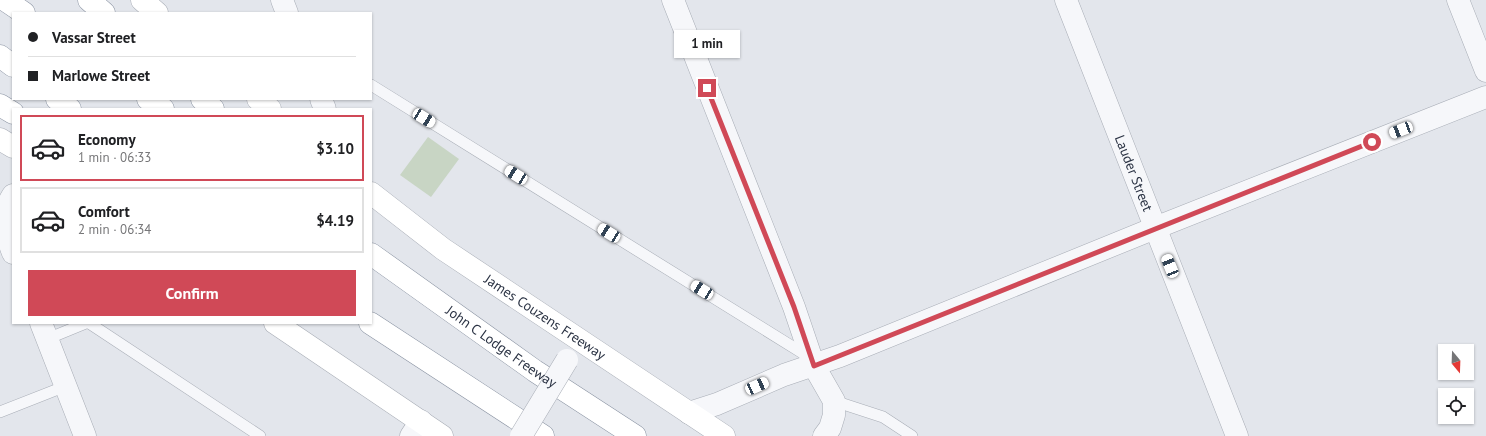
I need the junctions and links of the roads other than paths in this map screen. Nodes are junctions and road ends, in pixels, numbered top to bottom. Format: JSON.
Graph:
{"nodes":[{"id":1,"x":6,"y":0,"type":"edge"},
{"id":2,"x":89,"y":0,"type":"edge"},
{"id":3,"x":142,"y":0,"type":"edge"},
{"id":4,"x":282,"y":0,"type":"edge"},
{"id":5,"x":673,"y":0,"type":"edge"},
{"id":6,"x":1066,"y":0,"type":"edge"},
{"id":7,"x":1458,"y":0,"type":"edge"},
{"id":8,"x":23,"y":12,"type":"edge"},
{"id":9,"x":103,"y":12,"type":"edge"},
{"id":10,"x":156,"y":12,"type":"edge"},
{"id":11,"x":287,"y":12,"type":"edge"},
{"id":12,"x":0,"y":56,"type":"edge"},
{"id":13,"x":12,"y":65,"type":"edge"},
{"id":14,"x":1486,"y":72,"type":"edge"},
{"id":15,"x":372,"y":86,"type":"edge"},
{"id":16,"x":1486,"y":97,"type":"edge"},
{"id":17,"x":58,"y":100,"type":"edge"},
{"id":18,"x":149,"y":100,"type":"edge"},
{"id":19,"x":203,"y":100,"type":"edge"},
{"id":20,"x":259,"y":100,"type":"edge"},
{"id":21,"x":0,"y":105,"type":"edge"},
{"id":22,"x":69,"y":108,"type":"edge"},
{"id":23,"x":161,"y":108,"type":"edge"},
{"id":24,"x":212,"y":108,"type":"edge"},
{"id":25,"x":269,"y":108,"type":"edge"},
{"id":26,"x":12,"y":112,"type":"edge"},
{"id":27,"x":0,"y":139,"type":"edge"},
{"id":28,"x":12,"y":146,"type":"edge"},
{"id":29,"x":372,"y":194,"type":"edge"},
{"id":30,"x":12,"y":197,"type":"edge"},
{"id":31,"x":3,"y":219,"type":"edge"},
{"id":32,"x":1155,"y":228,"type":"junction"},
{"id":33,"x":372,"y":249,"type":"edge"},
{"id":34,"x":12,"y":250,"type":"edge"},
{"id":35,"x":372,"y":255,"type":"edge"},
{"id":36,"x":405,"y":277,"type":"junction"},
{"id":37,"x":81,"y":324,"type":"edge"},
{"id":38,"x":91,"y":324,"type":"edge"},
{"id":39,"x":276,"y":324,"type":"edge"},
{"id":40,"x":372,"y":324,"type":"edge"},
{"id":41,"x":44,"y":331,"type":"edge"},
{"id":42,"x":578,"y":339,"type":"junction"},
{"id":43,"x":813,"y":362,"type":"junction"},
{"id":44,"x":66,"y":386,"type":"junction"},
{"id":45,"x":834,"y":401,"type":"junction"},
{"id":46,"x":0,"y":412,"type":"edge"},
{"id":47,"x":689,"y":413,"type":"junction"},
{"id":48,"x":416,"y":429,"type":"edge"},
{"id":49,"x":85,"y":436,"type":"edge"},
{"id":50,"x":260,"y":436,"type":"edge"},
{"id":51,"x":442,"y":436,"type":"edge"},
{"id":52,"x":521,"y":436,"type":"edge"},
{"id":53,"x":543,"y":436,"type":"edge"},
{"id":54,"x":635,"y":436,"type":"edge"},
{"id":55,"x":724,"y":436,"type":"edge"},
{"id":56,"x":824,"y":436,"type":"edge"},
{"id":57,"x":912,"y":436,"type":"edge"},
{"id":58,"x":1237,"y":436,"type":"edge"}],
"edges":[{"from":1,"to":8,"type":"main road"},
{"from":2,"to":9,"type":"main road"},
{"from":3,"to":10,"type":"main road"},
{"from":4,"to":11,"type":"street"},
{"from":5,"to":43,"type":"street"},
{"from":6,"to":32,"type":"street","name":"Lauder Street"},
{"from":7,"to":14,"type":"street"},
{"from":12,"to":13,"type":"main road"},
{"from":15,"to":43,"type":"lane"},
{"from":16,"to":32,"type":"street"},
{"from":17,"to":22,"type":"main road"},
{"from":18,"to":23,"type":"main road"},
{"from":19,"to":24,"type":"main road"},
{"from":20,"to":25,"type":"main road"},
{"from":21,"to":26,"type":"main road"},
{"from":27,"to":28,"type":"main road"},
{"from":29,"to":42,"type":"main road","name":"James Couzens Freeway"},
{"from":30,"to":31,"type":"street"},
{"from":31,"to":34,"type":"street"},
{"from":32,"to":43,"type":"street"},
{"from":32,"to":58,"type":"street","name":"Lauder Street"},
{"from":33,"to":36,"type":"main road"},
{"from":35,"to":36,"type":"main road","name":"John C Lodge Freeway"},
{"from":36,"to":54,"type":"main road","name":"John C Lodge Freeway"},
{"from":37,"to":41,"type":"lane"},
{"from":38,"to":50,"type":"lane"},
{"from":39,"to":48,"type":"main road"},
{"from":40,"to":53,"type":"main road"},
{"from":41,"to":44,"type":"street"},
{"from":42,"to":47,"type":"main road","name":"James Couzens Freeway"},
{"from":42,"to":52,"type":"street","bridge":true},
{"from":43,"to":45,"type":"street"},
{"from":43,"to":47,"type":"street"},
{"from":44,"to":46,"type":"lane"},
{"from":44,"to":49,"type":"street"},
{"from":45,"to":56,"type":"street"},
{"from":45,"to":57,"type":"lane"},
{"from":47,"to":55,"type":"main road","name":"James Couzens Freeway"},
{"from":48,"to":51,"type":"main road"}]}
